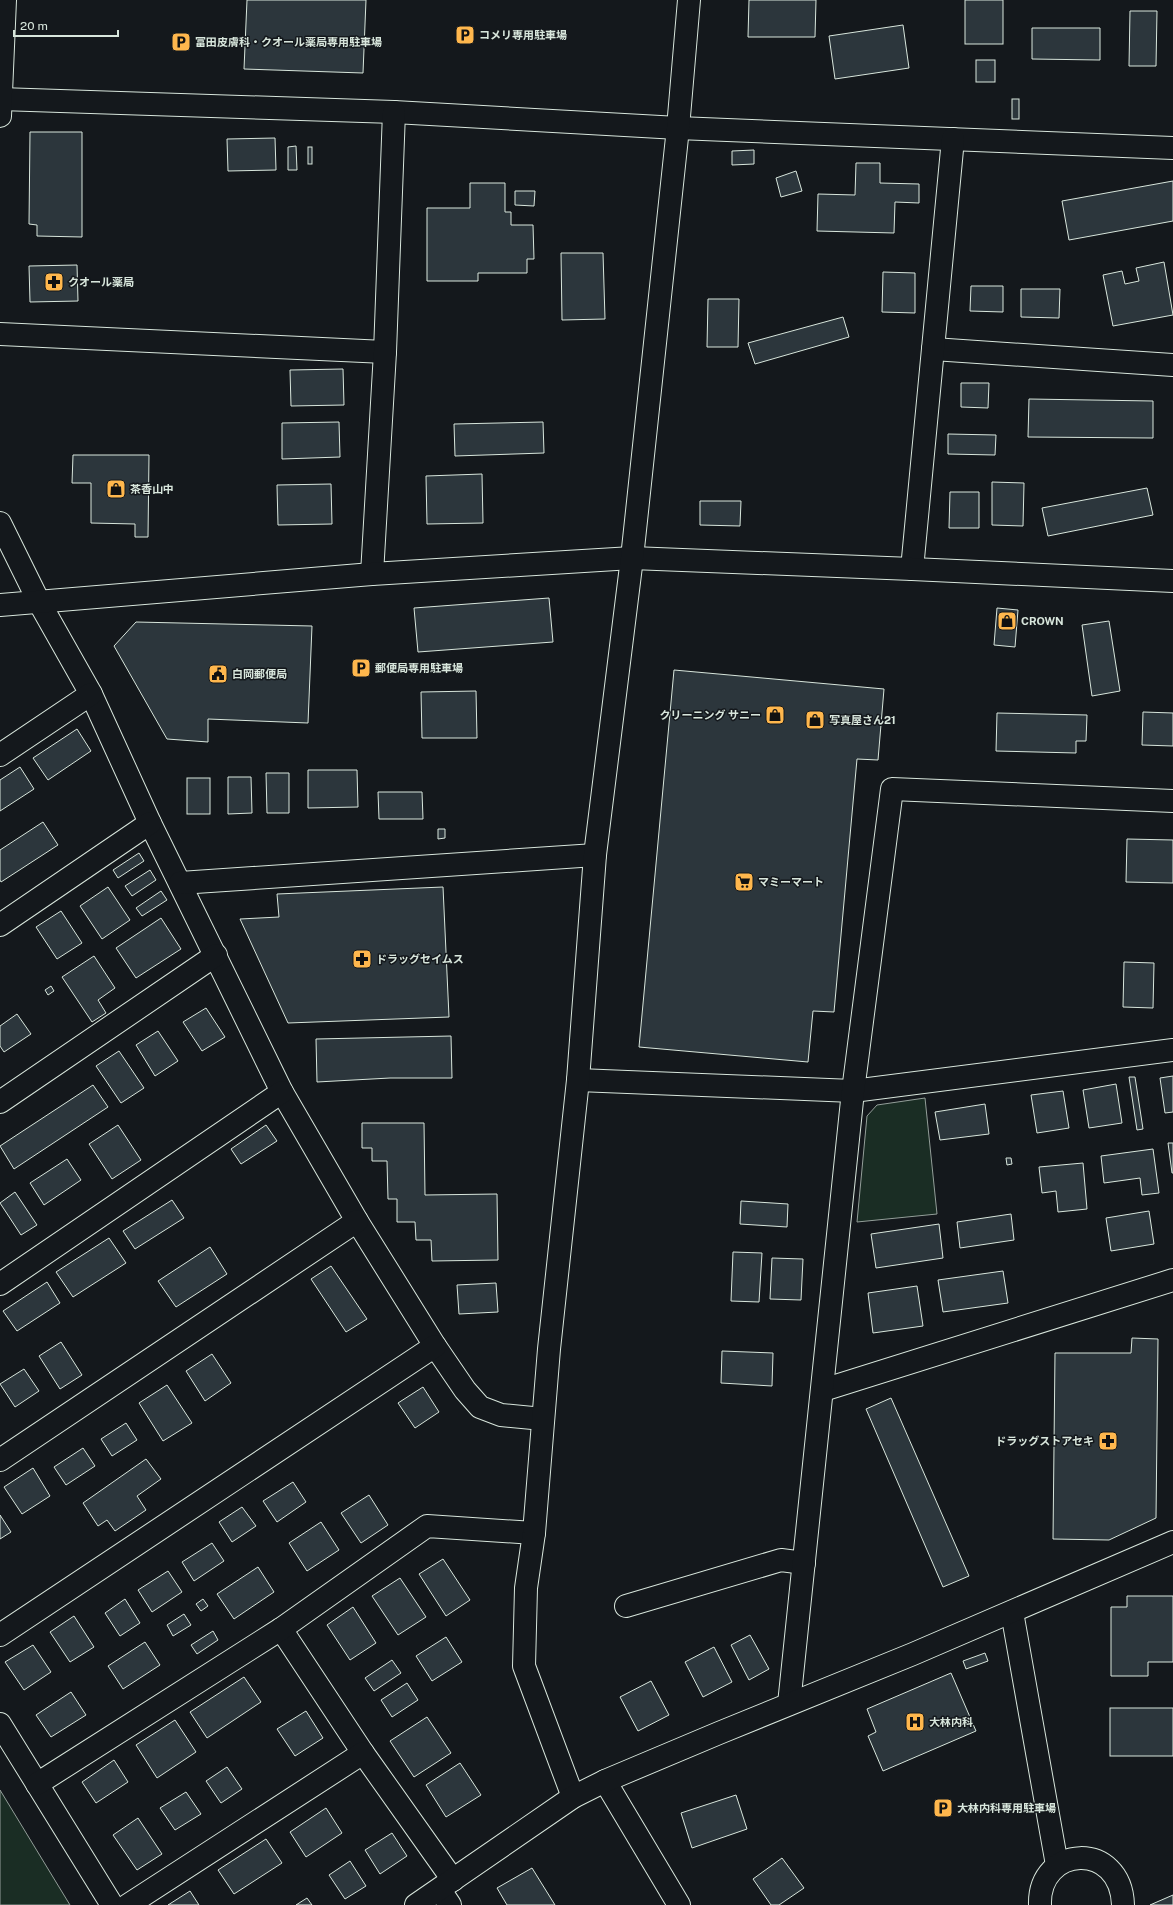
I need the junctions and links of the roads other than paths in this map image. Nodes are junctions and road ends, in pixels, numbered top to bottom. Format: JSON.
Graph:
{"nodes":[{"id":1,"x":5,"y":0,"type":"edge"},
{"id":2,"x":689,"y":0,"type":"edge"},
{"id":3,"x":0,"y":99,"type":"edge"},
{"id":4,"x":394,"y":112,"type":"junction"},
{"id":5,"x":0,"y":116,"type":"edge"},
{"id":6,"x":678,"y":128,"type":"junction"},
{"id":7,"x":953,"y":139,"type":"junction"},
{"id":8,"x":1173,"y":148,"type":"edge"},
{"id":9,"x":0,"y":334,"type":"edge"},
{"id":10,"x":933,"y":348,"type":"junction"},
{"id":11,"x":385,"y":352,"type":"junction"},
{"id":12,"x":1173,"y":365,"type":"edge"},
{"id":13,"x":0,"y":523,"type":"edge"},
{"id":14,"x":632,"y":558,"type":"junction"},
{"id":15,"x":912,"y":569,"type":"junction"},
{"id":16,"x":372,"y":574,"type":"junction"},
{"id":17,"x":1173,"y":581,"type":"edge"},
{"id":18,"x":39,"y":602,"type":"junction"},
{"id":19,"x":0,"y":605,"type":"edge"},
{"id":20,"x":91,"y":694,"type":"junction"},
{"id":21,"x":0,"y":755,"type":"edge"},
{"id":22,"x":1173,"y":801,"type":"edge"},
{"id":23,"x":150,"y":823,"type":"junction"},
{"id":24,"x":596,"y":855,"type":"junction"},
{"id":25,"x":180,"y":883,"type":"junction"},
{"id":26,"x":0,"y":925,"type":"edge"},
{"id":27,"x":216,"y":955,"type":"junction"},
{"id":28,"x":1173,"y":1050,"type":"edge"},
{"id":29,"x":578,"y":1080,"type":"junction"},
{"id":30,"x":853,"y":1091,"type":"junction"},
{"id":31,"x":282,"y":1092,"type":"junction"},
{"id":32,"x":0,"y":1102,"type":"edge"},
{"id":33,"x":357,"y":1221,"type":"junction"},
{"id":34,"x":1173,"y":1280,"type":"edge"},
{"id":35,"x":0,"y":1284,"type":"edge"},
{"id":36,"x":436,"y":1346,"type":"junction"},
{"id":37,"x":823,"y":1390,"type":"junction"},
{"id":38,"x":543,"y":1419,"type":"junction"},
{"id":39,"x":0,"y":1460,"type":"edge"},
{"id":40,"x":534,"y":1533,"type":"junction"},
{"id":41,"x":1173,"y":1542,"type":"edge"},
{"id":42,"x":804,"y":1563,"type":"junction"},
{"id":43,"x":626,"y":1606,"type":"dead end"},
{"id":44,"x":1012,"y":1612,"type":"junction"},
{"id":45,"x":281,"y":1629,"type":"junction"},
{"id":46,"x":0,"y":1635,"type":"edge"},
{"id":47,"x":789,"y":1704,"type":"junction"},
{"id":48,"x":0,"y":1724,"type":"edge"},
{"id":49,"x":363,"y":1753,"type":"junction"},
{"id":50,"x":605,"y":1781,"type":"junction"},
{"id":51,"x":37,"y":1784,"type":"junction"},
{"id":52,"x":573,"y":1797,"type":"junction"},
{"id":53,"x":1057,"y":1865,"type":"junction"},
{"id":54,"x":448,"y":1892,"type":"edge"},
{"id":55,"x":112,"y":1905,"type":"edge"},
{"id":56,"x":128,"y":1905,"type":"edge"},
{"id":57,"x":416,"y":1905,"type":"edge"},
{"id":58,"x":679,"y":1905,"type":"edge"},
{"id":59,"x":1040,"y":1905,"type":"edge"},
{"id":60,"x":1123,"y":1905,"type":"edge"}],
"edges":[{"from":1,"to":3,"type":"street"},
{"from":2,"to":6,"type":"street"},
{"from":3,"to":4,"type":"street"},
{"from":3,"to":5,"type":"street"},
{"from":4,"to":6,"type":"street"},
{"from":4,"to":11,"type":"street"},
{"from":6,"to":7,"type":"street"},
{"from":6,"to":14,"type":"street"},
{"from":7,"to":8,"type":"street"},
{"from":7,"to":10,"type":"street"},
{"from":9,"to":11,"type":"street"},
{"from":10,"to":12,"type":"street"},
{"from":10,"to":15,"type":"street"},
{"from":11,"to":16,"type":"street"},
{"from":13,"to":18,"type":"street"},
{"from":14,"to":15,"type":"street"},
{"from":14,"to":16,"type":"street"},
{"from":14,"to":24,"type":"street"},
{"from":15,"to":17,"type":"street"},
{"from":16,"to":18,"type":"street"},
{"from":18,"to":19,"type":"street"},
{"from":18,"to":20,"type":"street"},
{"from":20,"to":21,"type":"street"},
{"from":20,"to":23,"type":"street"},
{"from":22,"to":30,"type":"street"},
{"from":23,"to":25,"type":"street"},
{"from":23,"to":26,"type":"street"},
{"from":24,"to":25,"type":"street"},
{"from":24,"to":29,"type":"street"},
{"from":25,"to":27,"type":"street"},
{"from":27,"to":31,"type":"street"},
{"from":27,"to":32,"type":"street"},
{"from":28,"to":30,"type":"street"},
{"from":29,"to":30,"type":"street"},
{"from":29,"to":38,"type":"street"},
{"from":30,"to":37,"type":"street"},
{"from":31,"to":33,"type":"street"},
{"from":31,"to":35,"type":"street"},
{"from":33,"to":36,"type":"street"},
{"from":33,"to":39,"type":"street"},
{"from":34,"to":37,"type":"street"},
{"from":36,"to":38,"type":"street"},
{"from":36,"to":46,"type":"street"},
{"from":37,"to":42,"type":"street"},
{"from":38,"to":40,"type":"street"},
{"from":40,"to":45,"type":"street"},
{"from":40,"to":52,"type":"street"},
{"from":41,"to":44,"type":"street"},
{"from":42,"to":43,"type":"street"},
{"from":42,"to":47,"type":"street"},
{"from":44,"to":47,"type":"street"},
{"from":44,"to":53,"type":"street"},
{"from":45,"to":49,"type":"street"},
{"from":45,"to":51,"type":"street"},
{"from":47,"to":50,"type":"street"},
{"from":48,"to":51,"type":"street"},
{"from":49,"to":54,"type":"street"},
{"from":49,"to":56,"type":"street"},
{"from":50,"to":52,"type":"street"},
{"from":50,"to":58,"type":"street"},
{"from":51,"to":55,"type":"street"},
{"from":52,"to":54,"type":"street"},
{"from":53,"to":59,"type":"street"},
{"from":53,"to":60,"type":"street"},
{"from":54,"to":57,"type":"street"}]}
